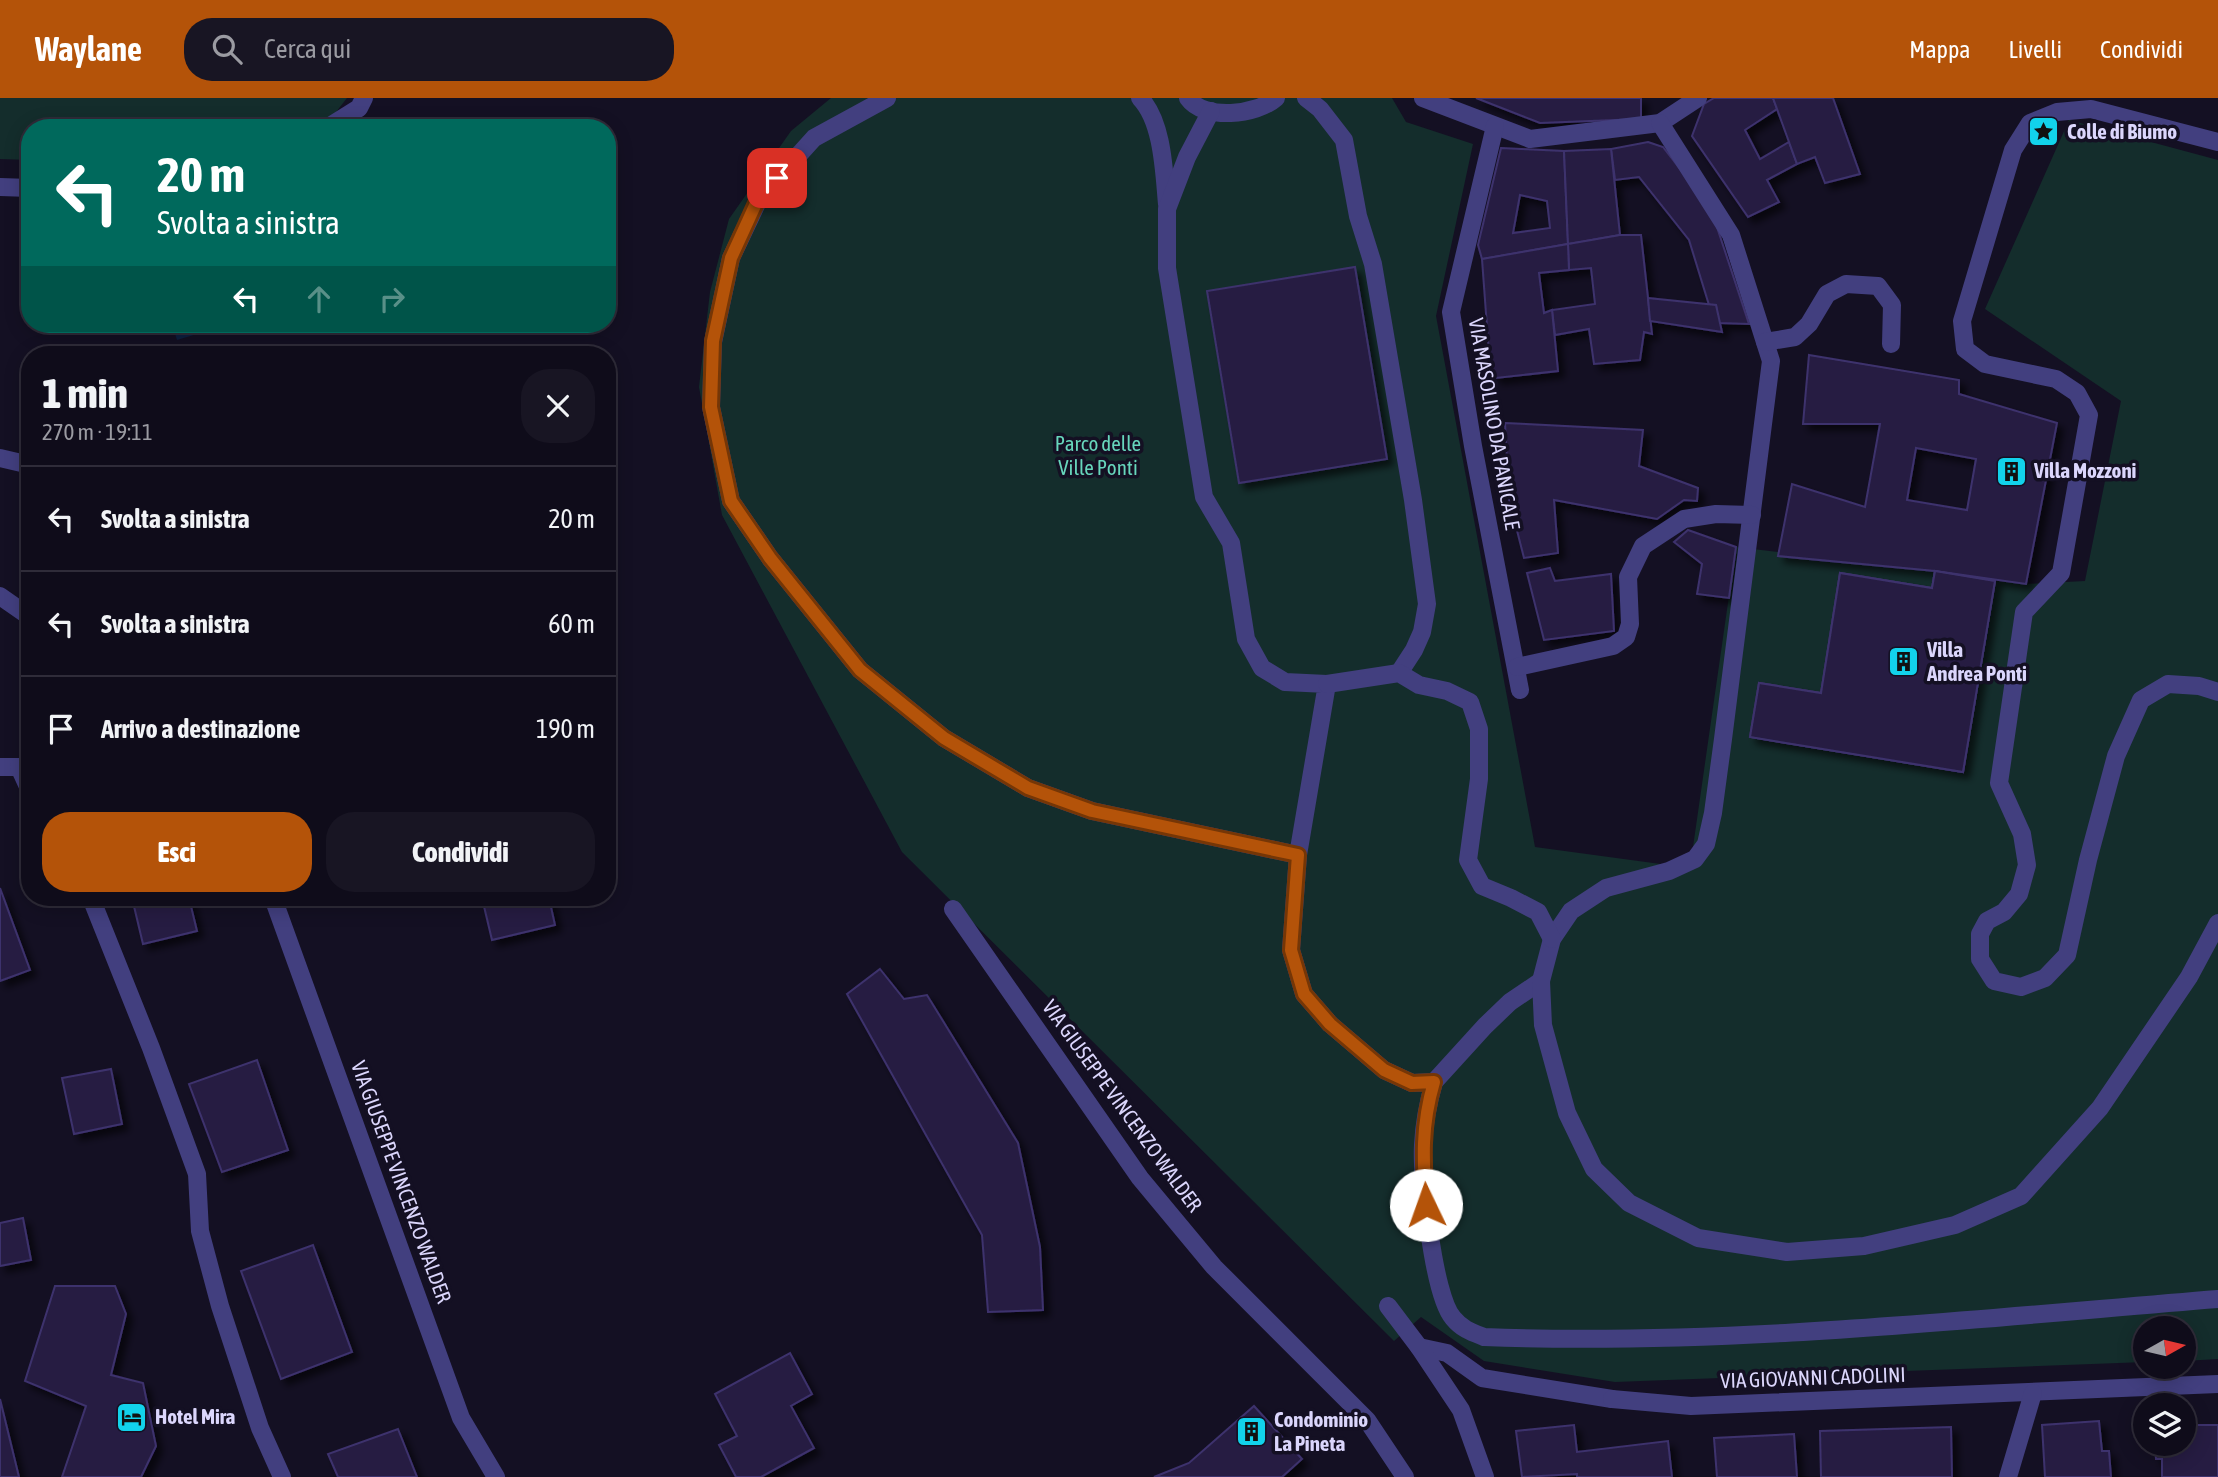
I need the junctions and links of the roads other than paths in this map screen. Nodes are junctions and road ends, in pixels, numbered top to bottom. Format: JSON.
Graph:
{"nodes":[{"id":1,"x":364,"y":98,"type":"edge"},
{"id":2,"x":887,"y":98,"type":"edge"},
{"id":3,"x":1140,"y":98,"type":"edge"},
{"id":4,"x":1188,"y":98,"type":"edge"},
{"id":5,"x":1276,"y":98,"type":"edge"},
{"id":6,"x":1306,"y":98,"type":"edge"},
{"id":7,"x":1423,"y":98,"type":"edge"},
{"id":8,"x":1698,"y":98,"type":"edge"},
{"id":9,"x":1210,"y":111,"type":"junction"},
{"id":10,"x":341,"y":119,"type":"edge"},
{"id":11,"x":1660,"y":124,"type":"junction"},
{"id":12,"x":1495,"y":126,"type":"junction"},
{"id":13,"x":2218,"y":142,"type":"edge"},
{"id":14,"x":0,"y":187,"type":"edge"},
{"id":15,"x":21,"y":188,"type":"edge"},
{"id":16,"x":1167,"y":209,"type":"junction"},
{"id":17,"x":1765,"y":342,"type":"junction"},
{"id":18,"x":1891,"y":345,"type":"dead end"},
{"id":19,"x":0,"y":458,"type":"edge"},
{"id":20,"x":21,"y":464,"type":"edge"},
{"id":21,"x":1752,"y":515,"type":"junction"},
{"id":22,"x":0,"y":596,"type":"edge"},
{"id":23,"x":21,"y":611,"type":"edge"},
{"id":24,"x":1517,"y":667,"type":"junction"},
{"id":25,"x":1399,"y":673,"type":"junction"},
{"id":26,"x":1327,"y":684,"type":"junction"},
{"id":27,"x":1520,"y":690,"type":"dead end"},
{"id":28,"x":2218,"y":692,"type":"edge"},
{"id":29,"x":0,"y":767,"type":"edge"},
{"id":30,"x":21,"y":767,"type":"edge"},
{"id":31,"x":1298,"y":855,"type":"junction"},
{"id":32,"x":94,"y":906,"type":"edge"},
{"id":33,"x":276,"y":906,"type":"edge"},
{"id":34,"x":953,"y":909,"type":"dead end"},
{"id":35,"x":2218,"y":923,"type":"edge"},
{"id":36,"x":1552,"y":939,"type":"junction"},
{"id":37,"x":1541,"y":981,"type":"junction"},
{"id":38,"x":1434,"y":1082,"type":"junction"},
{"id":39,"x":2218,"y":1299,"type":"edge"},
{"id":40,"x":1388,"y":1306,"type":"dead end"},
{"id":41,"x":1419,"y":1347,"type":"junction"},
{"id":42,"x":2218,"y":1384,"type":"edge"},
{"id":43,"x":2033,"y":1393,"type":"junction"},
{"id":44,"x":282,"y":1477,"type":"edge"},
{"id":45,"x":496,"y":1477,"type":"edge"},
{"id":46,"x":1405,"y":1477,"type":"edge"},
{"id":47,"x":1485,"y":1477,"type":"edge"},
{"id":48,"x":2008,"y":1477,"type":"edge"}],
"edges":[{"from":1,"to":10,"type":"street"},
{"from":2,"to":31,"type":"street"},
{"from":3,"to":16,"type":"street"},
{"from":4,"to":9,"type":"street"},
{"from":5,"to":9,"type":"street"},
{"from":6,"to":25,"type":"street"},
{"from":7,"to":12,"type":"street"},
{"from":8,"to":11,"type":"street"},
{"from":9,"to":16,"type":"street"},
{"from":11,"to":12,"type":"street"},
{"from":11,"to":17,"type":"street"},
{"from":12,"to":24,"type":"street","name":"VIA MASOLINO DA PANICALE"},
{"from":13,"to":28,"type":"street"},
{"from":14,"to":15,"type":"street"},
{"from":16,"to":26,"type":"street"},
{"from":17,"to":18,"type":"street"},
{"from":17,"to":21,"type":"street"},
{"from":19,"to":20,"type":"street"},
{"from":21,"to":24,"type":"street"},
{"from":21,"to":36,"type":"street"},
{"from":22,"to":23,"type":"street"},
{"from":24,"to":27,"type":"street","name":"VIA MASOLINO DA PANICALE"},
{"from":25,"to":26,"type":"street"},
{"from":25,"to":36,"type":"street"},
{"from":26,"to":31,"type":"street"},
{"from":29,"to":30,"type":"street"},
{"from":31,"to":38,"type":"street"},
{"from":32,"to":44,"type":"street"},
{"from":33,"to":45,"type":"street","name":"VIA GIUSEPPE VINCENZO WALDER"},
{"from":34,"to":46,"type":"street","name":"VIA GIUSEPPE VINCENZO WALDER"},
{"from":35,"to":37,"type":"street"},
{"from":36,"to":37,"type":"street"},
{"from":37,"to":38,"type":"street"},
{"from":38,"to":39,"type":"street"},
{"from":40,"to":41,"type":"street"},
{"from":41,"to":43,"type":"street","name":"VIA GIOVANNI CADOLINI"},
{"from":41,"to":47,"type":"street"},
{"from":42,"to":43,"type":"street","name":"VIA GIOVANNI CADOLINI"},
{"from":43,"to":48,"type":"street"}]}
